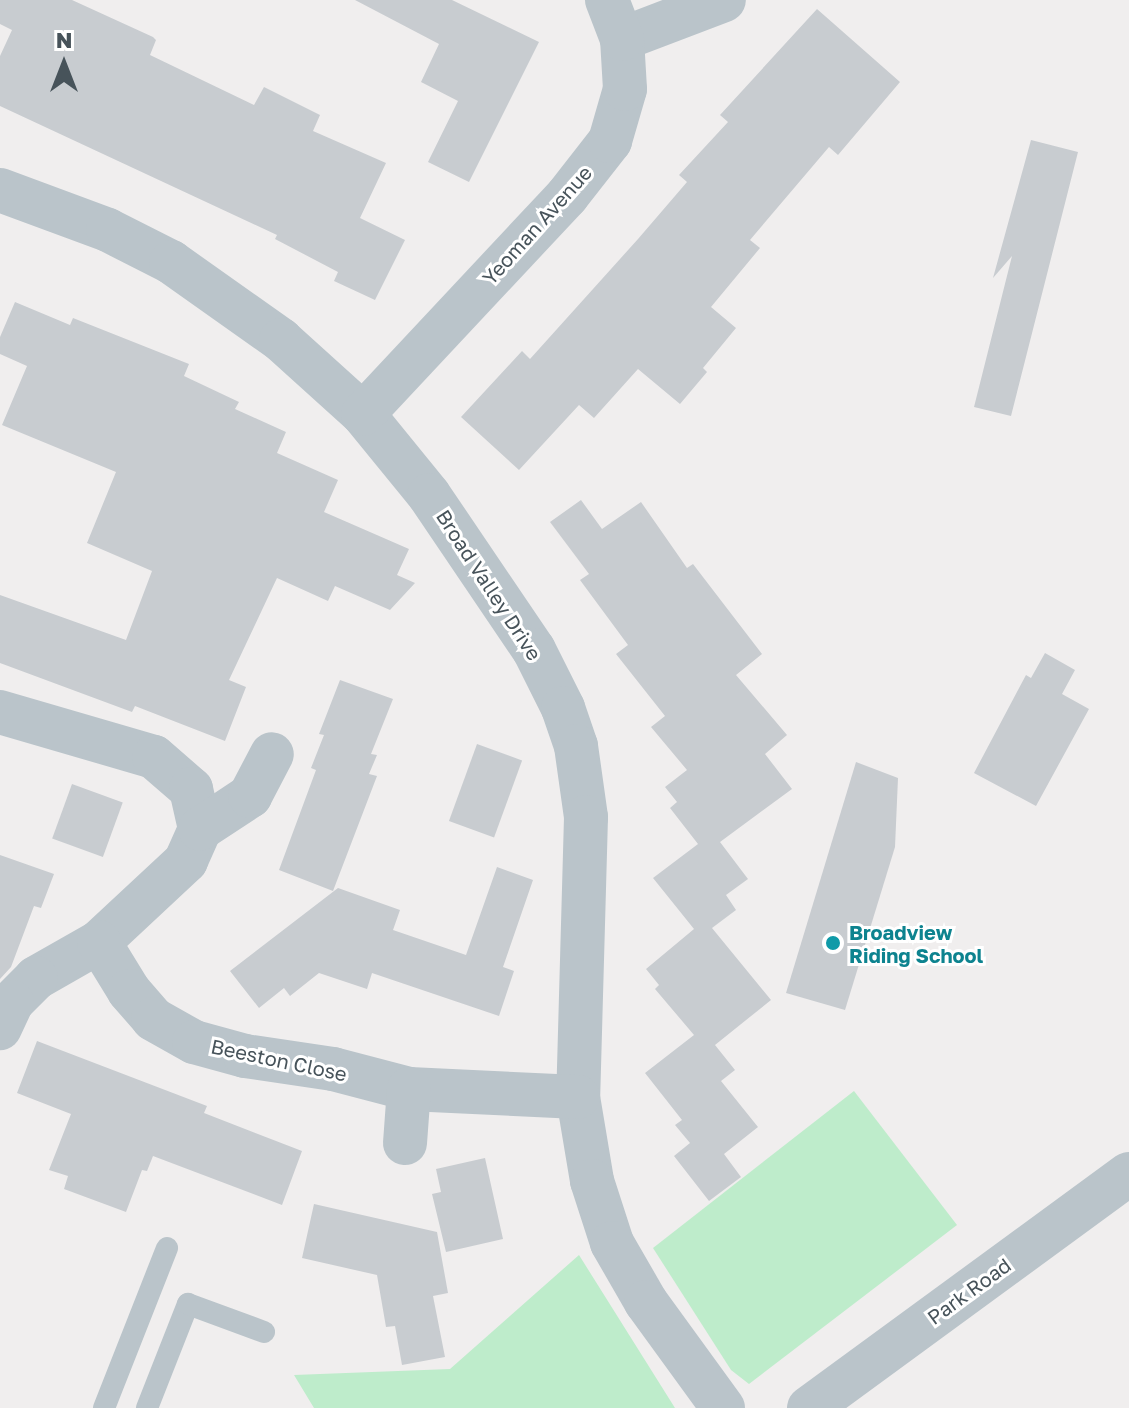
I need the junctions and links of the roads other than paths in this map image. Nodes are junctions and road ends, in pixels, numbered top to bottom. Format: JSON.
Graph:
{"nodes":[{"id":1,"x":724,"y":0,"type":"edge"},
{"id":2,"x":614,"y":20,"type":"edge"},
{"id":3,"x":0,"y":190,"type":"edge"},
{"id":4,"x":363,"y":414,"type":"junction"},
{"id":5,"x":0,"y":712,"type":"edge"},
{"id":6,"x":272,"y":754,"type":"dead end"},
{"id":7,"x":200,"y":829,"type":"junction"},
{"id":8,"x":99,"y":942,"type":"junction"},
{"id":9,"x":0,"y":1028,"type":"edge"},
{"id":10,"x":409,"y":1089,"type":"junction"},
{"id":11,"x":578,"y":1097,"type":"junction"},
{"id":12,"x":405,"y":1143,"type":"dead end"},
{"id":13,"x":1129,"y":1174,"type":"edge"},
{"id":14,"x":167,"y":1248,"type":"dead end"},
{"id":15,"x":264,"y":1332,"type":"dead end"},
{"id":16,"x":104,"y":1408,"type":"edge"},
{"id":17,"x":147,"y":1408,"type":"edge"},
{"id":18,"x":723,"y":1408,"type":"edge"},
{"id":19,"x":809,"y":1408,"type":"edge"}],
"edges":[{"from":1,"to":2,"type":"street"},
{"from":2,"to":4,"type":"street","name":"Yeoman Avenue"},
{"from":3,"to":4,"type":"street","name":"Broad Valley Drive"},
{"from":4,"to":11,"type":"street","name":"Broad Valley Drive"},
{"from":5,"to":7,"type":"street"},
{"from":6,"to":7,"type":"street"},
{"from":7,"to":8,"type":"street"},
{"from":8,"to":9,"type":"street"},
{"from":8,"to":10,"type":"street","name":"Beeston Close"},
{"from":10,"to":11,"type":"street","name":"Beeston Close"},
{"from":10,"to":12,"type":"street"},
{"from":11,"to":18,"type":"street","name":"Broad Valley Drive"},
{"from":13,"to":19,"type":"street","name":"Park Road"},
{"from":14,"to":16,"type":"lane"},
{"from":15,"to":17,"type":"lane"}]}
